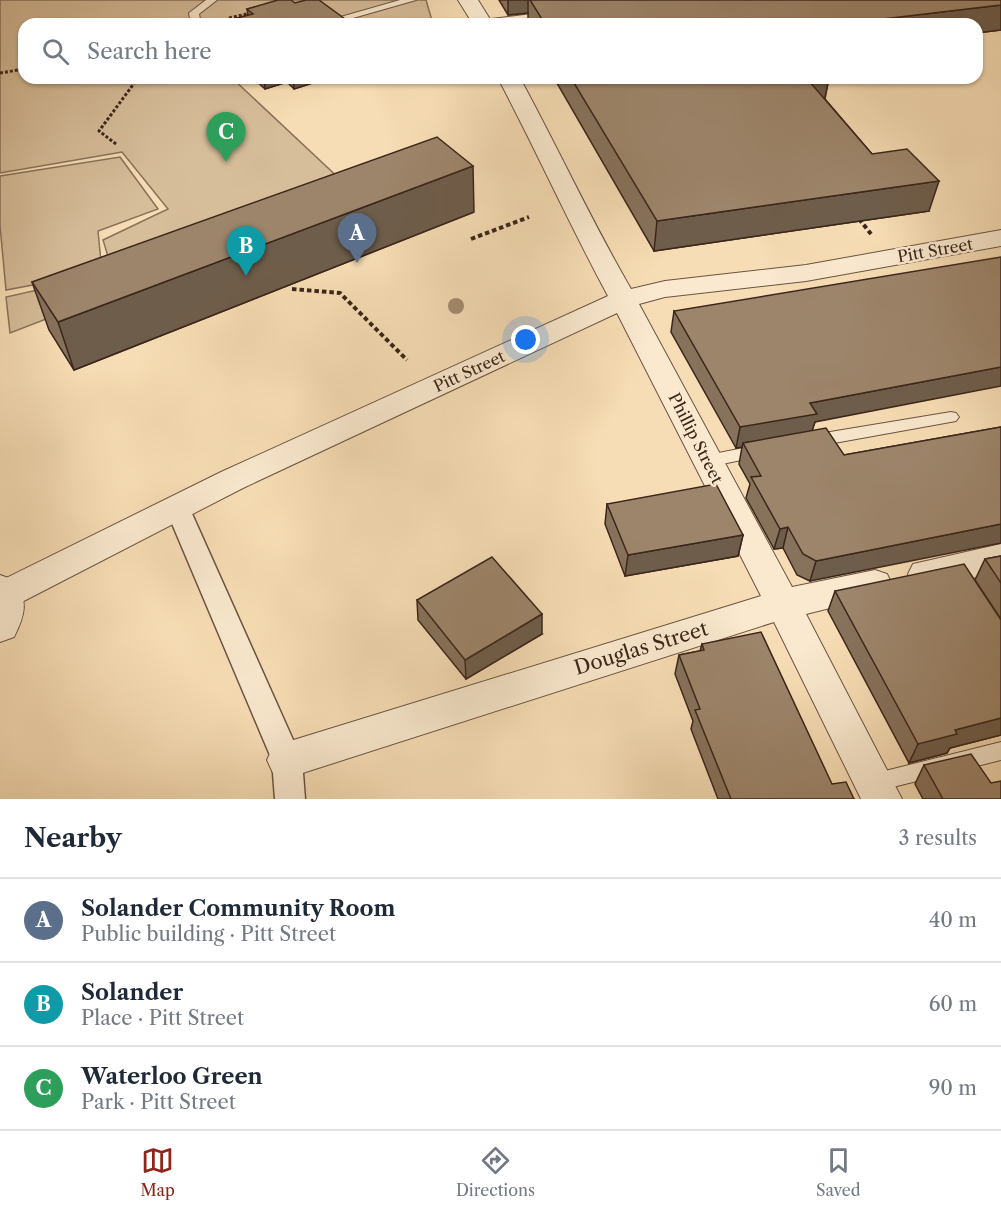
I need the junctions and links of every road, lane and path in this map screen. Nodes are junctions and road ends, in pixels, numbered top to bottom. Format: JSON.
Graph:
{"nodes":[{"id":1,"x":212,"y":0,"type":"edge"},
{"id":2,"x":411,"y":0,"type":"edge"},
{"id":3,"x":468,"y":0,"type":"edge"},
{"id":4,"x":255,"y":12,"type":"edge"},
{"id":5,"x":564,"y":14,"type":"edge"},
{"id":6,"x":195,"y":18,"type":"edge"},
{"id":7,"x":230,"y":18,"type":"edge"},
{"id":8,"x":344,"y":18,"type":"edge"},
{"id":9,"x":480,"y":18,"type":"edge"},
{"id":10,"x":528,"y":18,"type":"edge"},
{"id":11,"x":18,"y":70,"type":"edge"},
{"id":12,"x":0,"y":73,"type":"edge"},
{"id":13,"x":134,"y":84,"type":"edge"},
{"id":14,"x":512,"y":84,"type":"edge"},
{"id":15,"x":116,"y":144,"type":"dead end"},
{"id":16,"x":853,"y":212,"type":"edge"},
{"id":17,"x":529,"y":217,"type":"dead end"},
{"id":18,"x":1001,"y":238,"type":"edge"},
{"id":19,"x":471,"y":239,"type":"dead end"},
{"id":20,"x":889,"y":258,"type":"junction"},
{"id":21,"x":292,"y":289,"type":"dead end"},
{"id":22,"x":624,"y":299,"type":"junction"},
{"id":23,"x":407,"y":360,"type":"dead end"},
{"id":24,"x":951,"y":417,"type":"dead end"},
{"id":25,"x":801,"y":443,"type":"edge"},
{"id":26,"x":778,"y":448,"type":"edge"},
{"id":27,"x":708,"y":461,"type":"junction"},
{"id":28,"x":177,"y":507,"type":"junction"},
{"id":29,"x":1001,"y":558,"type":"edge"},
{"id":30,"x":1,"y":603,"type":"edge"},
{"id":31,"x":783,"y":604,"type":"junction"},
{"id":32,"x":1001,"y":750,"type":"edge"},
{"id":33,"x":287,"y":760,"type":"junction"},
{"id":34,"x":878,"y":791,"type":"edge"},
{"id":35,"x":290,"y":799,"type":"edge"}],
"edges":[{"from":1,"to":6,"type":"lane"},
{"from":2,"to":8,"type":"lane"},
{"from":3,"to":9,"type":"street"},
{"from":4,"to":7,"type":"path"},
{"from":5,"to":10,"type":"lane"},
{"from":11,"to":12,"type":"path"},
{"from":13,"to":15,"type":"path"},
{"from":14,"to":22,"type":"street","name":"Phillip Street"},
{"from":16,"to":20,"type":"path"},
{"from":17,"to":19,"type":"path"},
{"from":18,"to":20,"type":"street","name":"Pitt Street"},
{"from":20,"to":22,"type":"street","name":"Pitt Street"},
{"from":21,"to":23,"type":"path"},
{"from":22,"to":27,"type":"street","name":"Phillip Street"},
{"from":22,"to":28,"type":"street","name":"Pitt Street"},
{"from":24,"to":25,"type":"lane"},
{"from":26,"to":27,"type":"lane"},
{"from":27,"to":31,"type":"street","name":"Phillip Street"},
{"from":28,"to":30,"type":"street","name":"Pitt Street"},
{"from":28,"to":33,"type":"street"},
{"from":29,"to":31,"type":"street","name":"Douglas Street"},
{"from":31,"to":33,"type":"street","name":"Douglas Street"},
{"from":31,"to":34,"type":"street","name":"Phillip Street"},
{"from":32,"to":34,"type":"lane"},
{"from":33,"to":35,"type":"street"}]}
